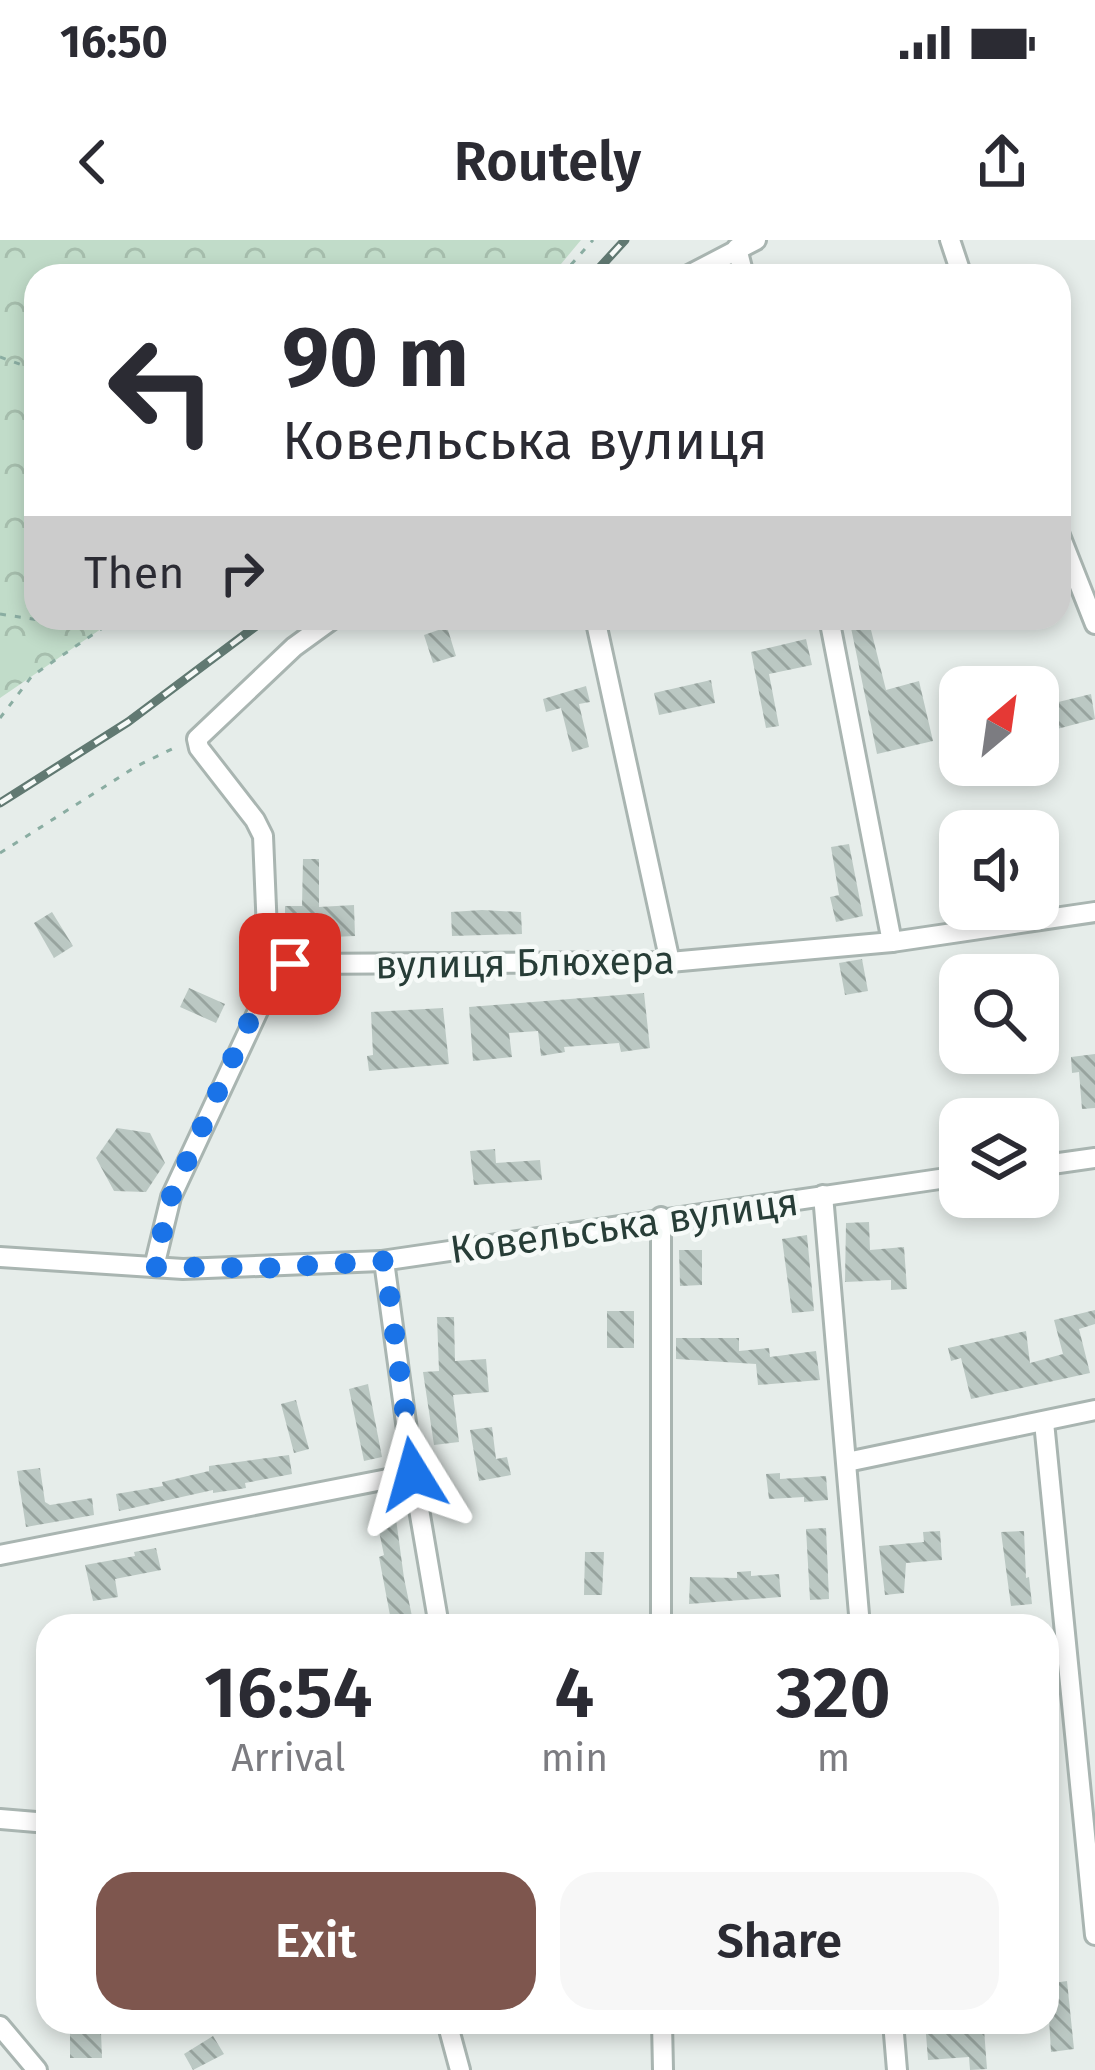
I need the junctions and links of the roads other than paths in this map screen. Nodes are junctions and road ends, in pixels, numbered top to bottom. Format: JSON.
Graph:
{"nodes":[{"id":1,"x":746,"y":244,"type":"edge"},
{"id":2,"x":709,"y":264,"type":"edge"},
{"id":3,"x":1086,"y":573,"type":"edge"},
{"id":4,"x":1095,"y":623,"type":"edge"},
{"id":5,"x":318,"y":630,"type":"edge"},
{"id":6,"x":598,"y":630,"type":"edge"},
{"id":7,"x":831,"y":630,"type":"edge"},
{"id":8,"x":1095,"y":912,"type":"edge"},
{"id":9,"x":892,"y":942,"type":"junction"},
{"id":10,"x":670,"y":962,"type":"junction"},
{"id":11,"x":269,"y":980,"type":"junction"},
{"id":12,"x":1095,"y":1158,"type":"edge"},
{"id":13,"x":1059,"y":1163,"type":"edge"},
{"id":14,"x":939,"y":1180,"type":"edge"},
{"id":15,"x":823,"y":1195,"type":"junction"},
{"id":16,"x":661,"y":1217,"type":"junction"},
{"id":17,"x":0,"y":1257,"type":"edge"},
{"id":18,"x":385,"y":1261,"type":"junction"},
{"id":19,"x":154,"y":1267,"type":"junction"},
{"id":20,"x":1095,"y":1410,"type":"edge"},
{"id":21,"x":1044,"y":1422,"type":"junction"},
{"id":22,"x":847,"y":1462,"type":"junction"},
{"id":23,"x":413,"y":1474,"type":"junction"},
{"id":24,"x":0,"y":1555,"type":"edge"},
{"id":25,"x":437,"y":1614,"type":"edge"},
{"id":26,"x":661,"y":1614,"type":"edge"},
{"id":27,"x":859,"y":1614,"type":"edge"},
{"id":28,"x":0,"y":1821,"type":"edge"},
{"id":29,"x":36,"y":1822,"type":"edge"},
{"id":30,"x":1095,"y":1935,"type":"edge"},
{"id":31,"x":0,"y":2026,"type":"edge"},
{"id":32,"x":450,"y":2034,"type":"edge"},
{"id":33,"x":662,"y":2034,"type":"edge"},
{"id":34,"x":894,"y":2034,"type":"edge"},
{"id":35,"x":37,"y":2070,"type":"edge"},
{"id":36,"x":460,"y":2070,"type":"edge"},
{"id":37,"x":663,"y":2070,"type":"edge"},
{"id":38,"x":897,"y":2070,"type":"edge"}],
"edges":[{"from":1,"to":2,"type":"street"},
{"from":3,"to":4,"type":"street"},
{"from":5,"to":11,"type":"street"},
{"from":6,"to":10,"type":"street"},
{"from":7,"to":9,"type":"street"},
{"from":8,"to":9,"type":"street","name":"вулиця Блюхера"},
{"from":9,"to":10,"type":"street","name":"вулиця Блюхера"},
{"from":10,"to":11,"type":"street","name":"вулиця Блюхера"},
{"from":11,"to":19,"type":"street"},
{"from":12,"to":13,"type":"street"},
{"from":14,"to":15,"type":"street","name":"Ковельська вулиця"},
{"from":15,"to":16,"type":"street","name":"Ковельська вулиця"},
{"from":15,"to":22,"type":"street"},
{"from":16,"to":18,"type":"street","name":"Ковельська вулиця"},
{"from":16,"to":26,"type":"street"},
{"from":17,"to":19,"type":"street","name":"Ковельська вулиця"},
{"from":18,"to":19,"type":"street","name":"Ковельська вулиця"},
{"from":18,"to":23,"type":"street"},
{"from":20,"to":21,"type":"street"},
{"from":21,"to":22,"type":"street"},
{"from":21,"to":30,"type":"street"},
{"from":22,"to":27,"type":"street"},
{"from":23,"to":24,"type":"street"},
{"from":23,"to":25,"type":"street"},
{"from":28,"to":29,"type":"street"},
{"from":31,"to":35,"type":"street"},
{"from":32,"to":36,"type":"street"},
{"from":33,"to":37,"type":"street"},
{"from":34,"to":38,"type":"street"}]}
